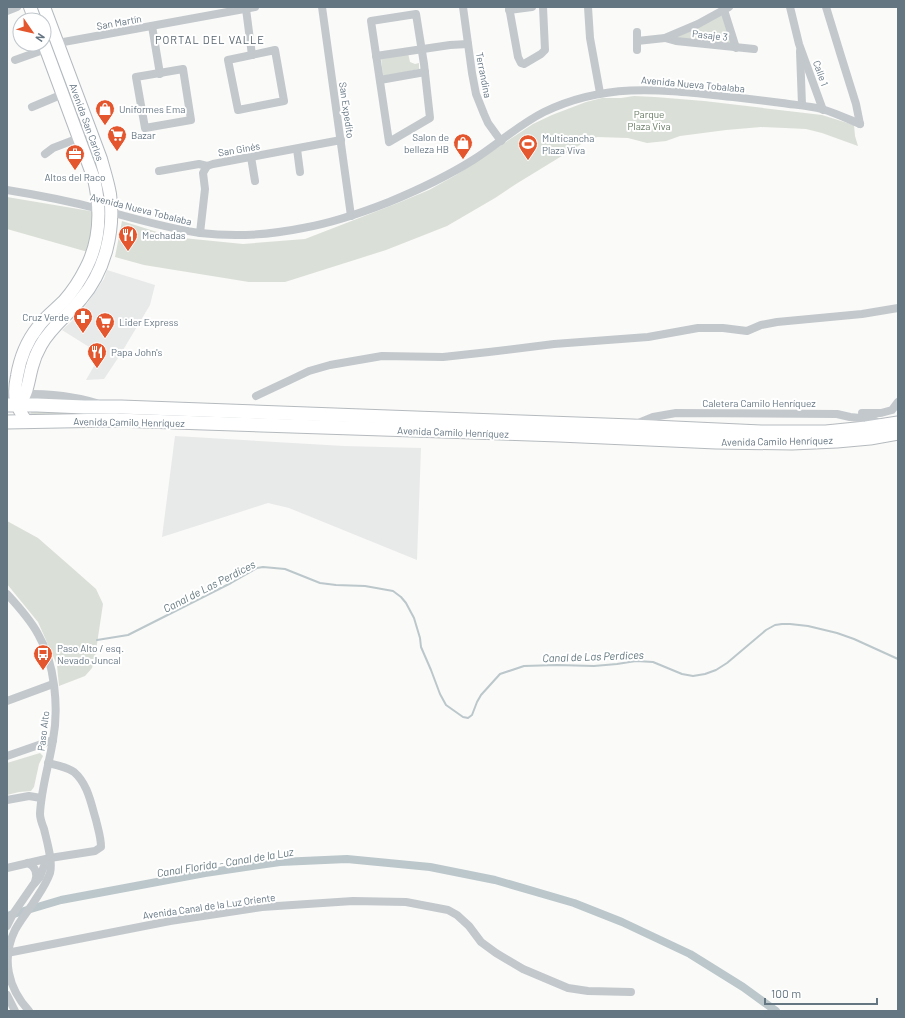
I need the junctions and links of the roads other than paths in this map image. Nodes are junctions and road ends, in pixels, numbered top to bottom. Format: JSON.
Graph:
{"nodes":[{"id":1,"x":17,"y":7,"type":"edge"},
{"id":2,"x":44,"y":7,"type":"edge"},
{"id":3,"x":256,"y":7,"type":"edge"},
{"id":4,"x":322,"y":7,"type":"edge"},
{"id":5,"x":463,"y":7,"type":"edge"},
{"id":6,"x":532,"y":7,"type":"edge"},
{"id":7,"x":542,"y":7,"type":"edge"},
{"id":8,"x":588,"y":7,"type":"edge"},
{"id":9,"x":790,"y":7,"type":"edge"},
{"id":10,"x":826,"y":7,"type":"edge"},
{"id":11,"x":509,"y":8,"type":"edge"},
{"id":12,"x":726,"y":8,"type":"edge"},
{"id":13,"x":246,"y":9,"type":"junction"},
{"id":14,"x":7,"y":11,"type":"edge"},
{"id":15,"x":152,"y":26,"type":"junction"},
{"id":16,"x":637,"y":32,"type":"dead end"},
{"id":17,"x":665,"y":38,"type":"junction"},
{"id":18,"x":637,"y":41,"type":"junction"},
{"id":19,"x":58,"y":43,"type":"junction"},
{"id":20,"x":468,"y":44,"type":"junction"},
{"id":21,"x":800,"y":44,"type":"junction"},
{"id":22,"x":736,"y":48,"type":"junction"},
{"id":23,"x":422,"y":49,"type":"junction"},
{"id":24,"x":637,"y":50,"type":"dead end"},
{"id":25,"x":754,"y":50,"type":"dead end"},
{"id":26,"x":33,"y":52,"type":"edge"},
{"id":27,"x":47,"y":52,"type":"edge"},
{"id":28,"x":252,"y":55,"type":"junction"},
{"id":29,"x":376,"y":56,"type":"junction"},
{"id":30,"x":15,"y":60,"type":"dead end"},
{"id":31,"x":425,"y":72,"type":"junction"},
{"id":32,"x":160,"y":74,"type":"junction"},
{"id":33,"x":380,"y":80,"type":"junction"},
{"id":34,"x":600,"y":93,"type":"junction"},
{"id":35,"x":63,"y":94,"type":"junction"},
{"id":36,"x":802,"y":105,"type":"junction"},
{"id":37,"x":32,"y":107,"type":"dead end"},
{"id":38,"x":822,"y":110,"type":"junction"},
{"id":39,"x":79,"y":138,"type":"junction"},
{"id":40,"x":341,"y":140,"type":"junction"},
{"id":41,"x":501,"y":141,"type":"junction"},
{"id":42,"x":297,"y":149,"type":"junction"},
{"id":43,"x":44,"y":154,"type":"dead end"},
{"id":44,"x":252,"y":157,"type":"junction"},
{"id":45,"x":207,"y":166,"type":"junction"},
{"id":46,"x":159,"y":171,"type":"dead end"},
{"id":47,"x":300,"y":172,"type":"dead end"},
{"id":48,"x":255,"y":181,"type":"dead end"},
{"id":49,"x":7,"y":190,"type":"edge"},
{"id":50,"x":99,"y":209,"type":"junction"},
{"id":51,"x":111,"y":212,"type":"junction"},
{"id":52,"x":352,"y":216,"type":"junction"},
{"id":53,"x":200,"y":233,"type":"junction"},
{"id":54,"x":898,"y":308,"type":"edge"},
{"id":55,"x":22,"y":356,"type":"junction"},
{"id":56,"x":34,"y":362,"type":"junction"},
{"id":57,"x":256,"y":396,"type":"dead end"},
{"id":58,"x":13,"y":401,"type":"edge"},
{"id":59,"x":898,"y":402,"type":"edge"},
{"id":60,"x":837,"y":414,"type":"junction"},
{"id":61,"x":7,"y":422,"type":"edge"},
{"id":62,"x":26,"y":422,"type":"junction"},
{"id":63,"x":892,"y":424,"type":"edge"},
{"id":64,"x":632,"y":426,"type":"junction"},
{"id":65,"x":898,"y":433,"type":"edge"},
{"id":66,"x":7,"y":594,"type":"edge"},
{"id":67,"x":53,"y":684,"type":"junction"},
{"id":68,"x":7,"y":701,"type":"edge"},
{"id":69,"x":53,"y":740,"type":"junction"},
{"id":70,"x":7,"y":756,"type":"edge"},
{"id":71,"x":48,"y":763,"type":"junction"},
{"id":72,"x":41,"y":798,"type":"junction"},
{"id":73,"x":7,"y":800,"type":"edge"},
{"id":74,"x":50,"y":858,"type":"junction"},
{"id":75,"x":28,"y":863,"type":"junction"},
{"id":76,"x":7,"y":868,"type":"edge"},
{"id":77,"x":33,"y":885,"type":"junction"},
{"id":78,"x":7,"y":926,"type":"edge"},
{"id":79,"x":7,"y":953,"type":"edge"},
{"id":80,"x":630,"y":992,"type":"dead end"},
{"id":81,"x":7,"y":995,"type":"edge"},
{"id":82,"x":15,"y":1011,"type":"edge"},
{"id":83,"x":29,"y":1011,"type":"edge"}],
"edges":[{"from":1,"to":14,"type":"street"},
{"from":2,"to":19,"type":"main road","name":"Avenida San Carlos"},
{"from":3,"to":13,"type":"street","name":"San Martín"},
{"from":4,"to":40,"type":"street","name":"San Expedito"},
{"from":5,"to":20,"type":"street","name":"Terrandina"},
{"from":6,"to":11,"type":"street"},
{"from":7,"to":11,"type":"street"},
{"from":8,"to":34,"type":"street"},
{"from":9,"to":21,"type":"street","name":"Calle 1"},
{"from":10,"to":38,"type":"street","name":"Avenida Nueva Tobalaba"},
{"from":12,"to":17,"type":"street"},
{"from":12,"to":22,"type":"street"},
{"from":13,"to":15,"type":"street","name":"San Martín"},
{"from":13,"to":28,"type":"street"},
{"from":15,"to":19,"type":"street","name":"San Martín"},
{"from":15,"to":32,"type":"street"},
{"from":16,"to":18,"type":"street"},
{"from":17,"to":18,"type":"street"},
{"from":17,"to":22,"type":"street","name":"Pasaje 3"},
{"from":18,"to":24,"type":"street"},
{"from":19,"to":51,"type":"main road","name":"Avenida San Carlos"},
{"from":20,"to":23,"type":"street"},
{"from":20,"to":41,"type":"street","name":"Terrandina"},
{"from":21,"to":36,"type":"street","name":"Calle 1"},
{"from":21,"to":38,"type":"street","name":"Calle 1"},
{"from":22,"to":25,"type":"street","name":"Pasaje 3"},
{"from":23,"to":29,"type":"street"},
{"from":23,"to":29,"type":"street"},
{"from":23,"to":31,"type":"street"},
{"from":26,"to":30,"type":"street"},
{"from":27,"to":35,"type":"main road","name":"Avenida San Carlos"},
{"from":28,"to":28,"type":"street"},
{"from":29,"to":33,"type":"street"},
{"from":31,"to":33,"type":"street"},
{"from":31,"to":33,"type":"street"},
{"from":32,"to":32,"type":"street"},
{"from":34,"to":36,"type":"street","name":"Avenida Nueva Tobalaba"},
{"from":34,"to":41,"type":"street","name":"Avenida Nueva Tobalaba"},
{"from":35,"to":37,"type":"street"},
{"from":35,"to":39,"type":"main road","name":"Avenida San Carlos"},
{"from":36,"to":38,"type":"street","name":"Avenida Nueva Tobalaba"},
{"from":39,"to":43,"type":"street"},
{"from":39,"to":50,"type":"main road","name":"Avenida San Carlos"},
{"from":40,"to":42,"type":"street","name":"San Ginés"},
{"from":40,"to":52,"type":"street","name":"San Expedito"},
{"from":41,"to":52,"type":"street","name":"Avenida Nueva Tobalaba"},
{"from":42,"to":44,"type":"street","name":"San Ginés"},
{"from":42,"to":47,"type":"street"},
{"from":44,"to":45,"type":"street","name":"San Ginés"},
{"from":44,"to":48,"type":"street"},
{"from":45,"to":46,"type":"street"},
{"from":45,"to":53,"type":"street","name":"San Ginés"},
{"from":49,"to":50,"type":"street","name":"Avenida Nueva Tobalaba"},
{"from":50,"to":51,"type":"street","name":"Avenida Nueva Tobalaba"},
{"from":50,"to":55,"type":"main road","name":"Avenida San Carlos"},
{"from":51,"to":53,"type":"street","name":"Avenida Nueva Tobalaba"},
{"from":51,"to":56,"type":"main road","name":"Avenida San Carlos"},
{"from":52,"to":53,"type":"street","name":"Avenida Nueva Tobalaba"},
{"from":54,"to":57,"type":"street"},
{"from":55,"to":56,"type":"main road"},
{"from":55,"to":58,"type":"main road","name":"Avenida San Carlos"},
{"from":56,"to":58,"type":"main road","name":"Avenida San Carlos"},
{"from":58,"to":62,"type":"main road"},
{"from":58,"to":64,"type":"main road","name":"Avenida Camilo Henríquez"},
{"from":59,"to":60,"type":"street"},
{"from":60,"to":63,"type":"street","name":"Caletera Camilo Henríquez"},
{"from":60,"to":64,"type":"street","name":"Caletera Camilo Henríquez"},
{"from":61,"to":62,"type":"main road","name":"Avenida Camilo Henríquez"},
{"from":62,"to":65,"type":"main road","name":"Avenida Camilo Henríquez"},
{"from":63,"to":64,"type":"main road","name":"Avenida Camilo Henríquez"},
{"from":66,"to":67,"type":"street","name":"Paso Alto"},
{"from":67,"to":68,"type":"street"},
{"from":67,"to":69,"type":"street","name":"Paso Alto"},
{"from":69,"to":70,"type":"street"},
{"from":69,"to":71,"type":"street","name":"Paso Alto"},
{"from":71,"to":72,"type":"street","name":"Paso Alto"},
{"from":71,"to":74,"type":"street"},
{"from":72,"to":73,"type":"street"},
{"from":72,"to":74,"type":"street","name":"Paso Alto"},
{"from":74,"to":75,"type":"street"},
{"from":74,"to":77,"type":"street"},
{"from":74,"to":79,"type":"street","name":"Paso Alto"},
{"from":75,"to":76,"type":"street"},
{"from":75,"to":77,"type":"street"},
{"from":77,"to":78,"type":"street"},
{"from":79,"to":80,"type":"street","name":"Avenida Canal de la Luz Oriente"},
{"from":79,"to":83,"type":"street"},
{"from":81,"to":82,"type":"street"}]}
